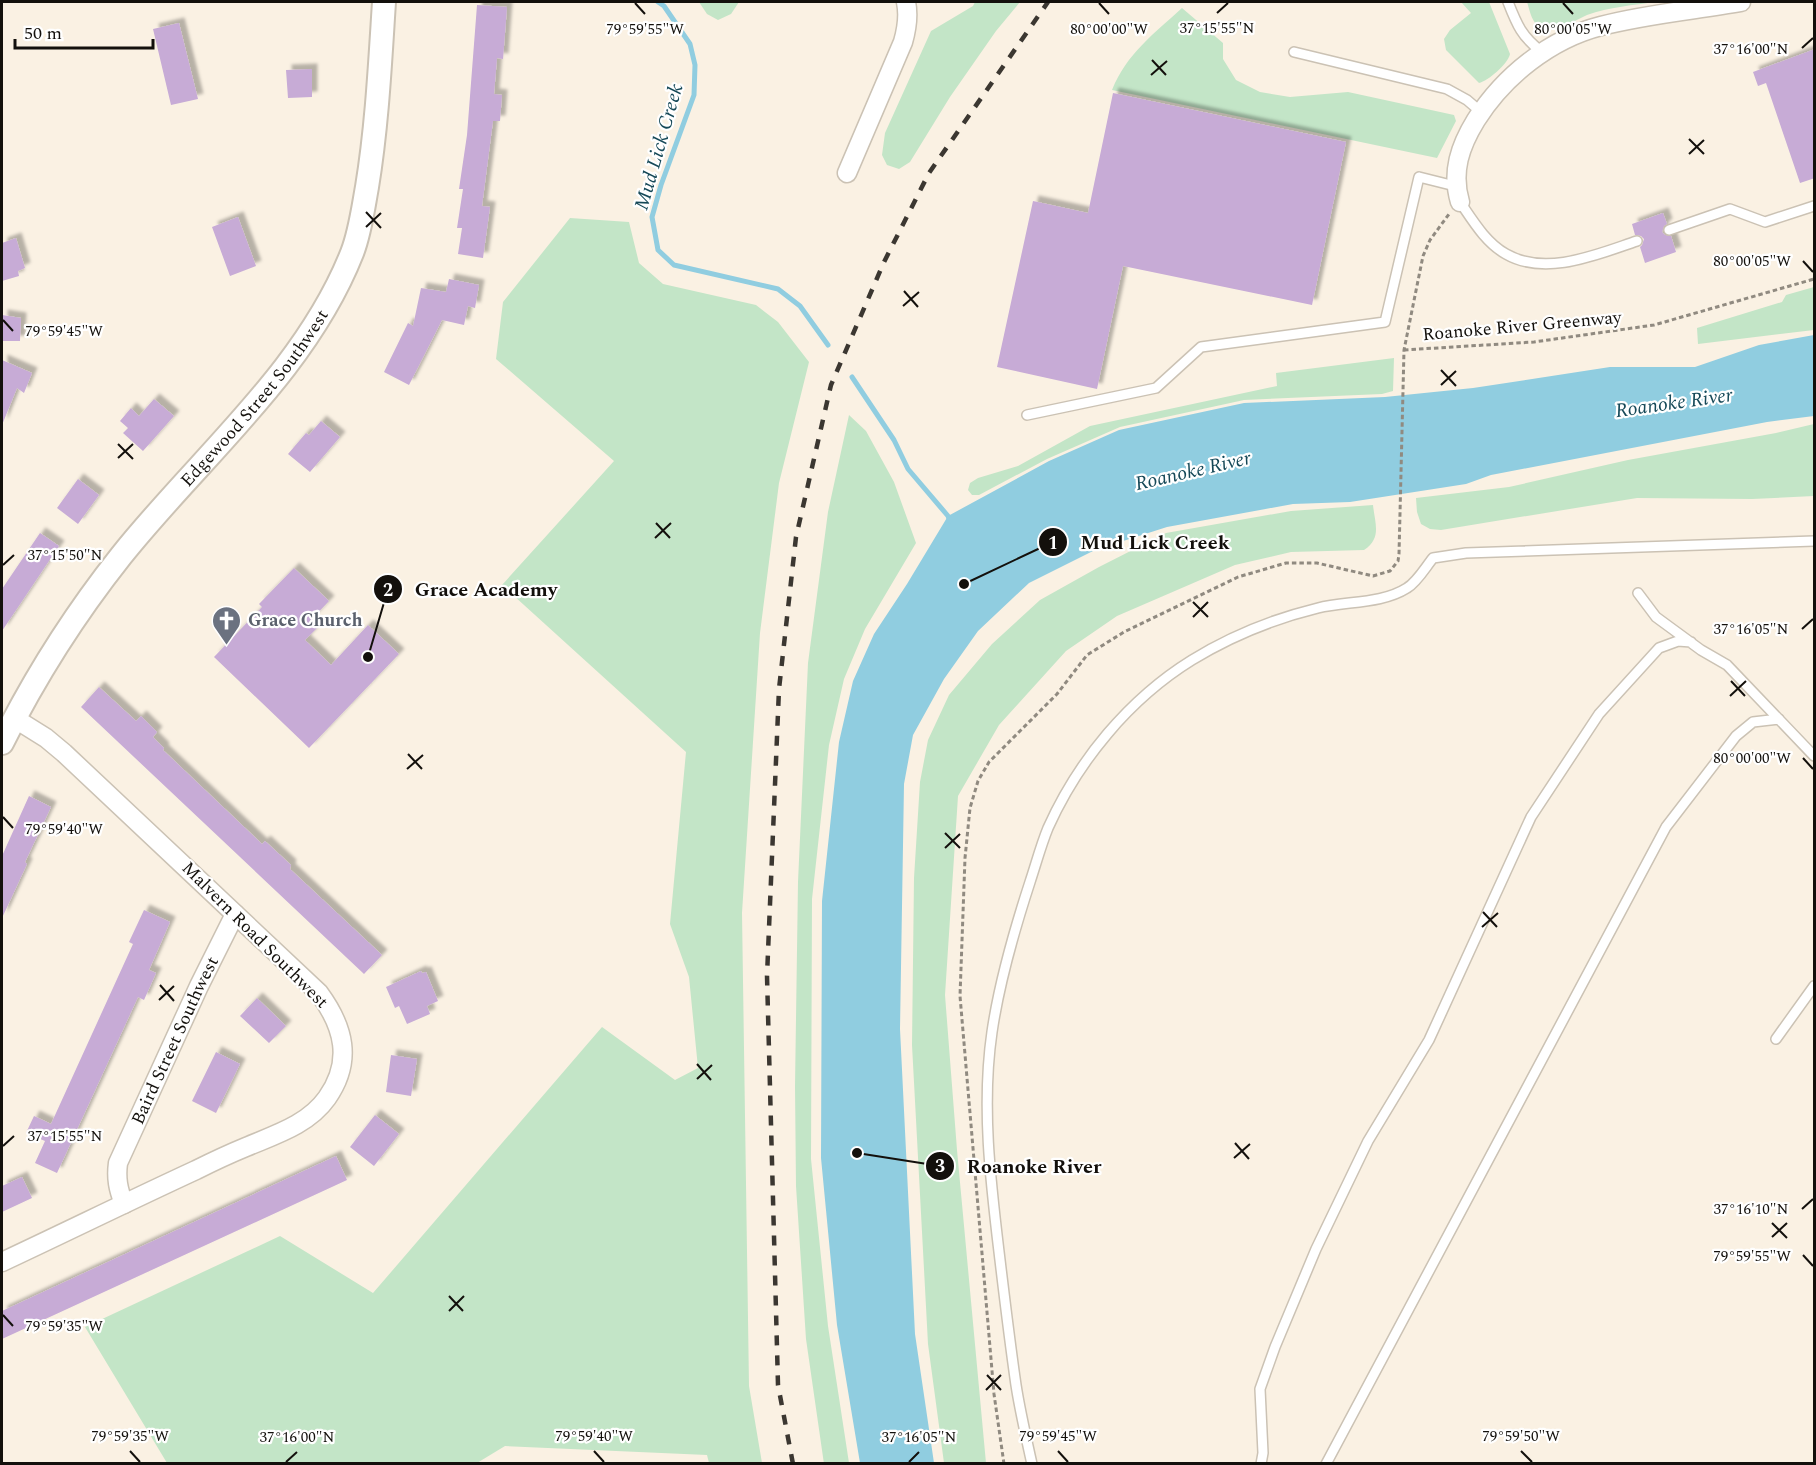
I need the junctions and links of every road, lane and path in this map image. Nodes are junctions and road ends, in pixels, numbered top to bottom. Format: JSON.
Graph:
{"nodes":[{"id":1,"x":384,"y":2,"type":"edge"},
{"id":2,"x":906,"y":2,"type":"edge"},
{"id":3,"x":1508,"y":2,"type":"edge"},
{"id":4,"x":1741,"y":2,"type":"edge"},
{"id":5,"x":1294,"y":52,"type":"dead end"},
{"id":6,"x":1542,"y":52,"type":"junction"},
{"id":7,"x":1481,"y":112,"type":"junction"},
{"id":8,"x":847,"y":173,"type":"dead end"},
{"id":9,"x":1457,"y":194,"type":"junction"},
{"id":10,"x":1815,"y":206,"type":"edge"},
{"id":11,"x":1669,"y":230,"type":"dead end"},
{"id":12,"x":1637,"y":241,"type":"dead end"},
{"id":13,"x":1815,"y":279,"type":"edge"},
{"id":14,"x":1404,"y":350,"type":"junction"},
{"id":15,"x":1027,"y":415,"type":"dead end"},
{"id":16,"x":1815,"y":541,"type":"edge"},
{"id":17,"x":1638,"y":593,"type":"dead end"},
{"id":18,"x":1691,"y":642,"type":"junction"},
{"id":19,"x":14,"y":718,"type":"junction"},
{"id":20,"x":1779,"y":719,"type":"junction"},
{"id":21,"x":2,"y":743,"type":"edge"},
{"id":22,"x":1815,"y":756,"type":"edge"},
{"id":23,"x":236,"y":914,"type":"junction"},
{"id":24,"x":1815,"y":986,"type":"edge"},
{"id":25,"x":1776,"y":1039,"type":"dead end"},
{"id":26,"x":124,"y":1204,"type":"junction"},
{"id":27,"x":2,"y":1262,"type":"edge"},
{"id":28,"x":1004,"y":1464,"type":"edge"},
{"id":29,"x":1032,"y":1464,"type":"edge"},
{"id":30,"x":1261,"y":1464,"type":"edge"},
{"id":31,"x":1326,"y":1464,"type":"edge"}],
"edges":[{"from":1,"to":19,"type":"street","name":"Edgewood Street Southwest"},
{"from":2,"to":8,"type":"street"},
{"from":3,"to":6,"type":"lane"},
{"from":4,"to":6,"type":"street"},
{"from":5,"to":7,"type":"lane"},
{"from":6,"to":7,"type":"street"},
{"from":7,"to":9,"type":"street"},
{"from":9,"to":12,"type":"lane"},
{"from":9,"to":14,"type":"path","name":"Roanoke River Greenway"},
{"from":9,"to":15,"type":"lane"},
{"from":10,"to":11,"type":"lane"},
{"from":13,"to":14,"type":"path","name":"Roanoke River Greenway"},
{"from":14,"to":28,"type":"path","name":"Roanoke River Greenway"},
{"from":16,"to":29,"type":"lane"},
{"from":17,"to":18,"type":"lane"},
{"from":18,"to":20,"type":"lane"},
{"from":18,"to":30,"type":"lane"},
{"from":19,"to":21,"type":"street","name":"Edgewood Street Southwest"},
{"from":19,"to":23,"type":"street","name":"Malvern Road Southwest"},
{"from":20,"to":22,"type":"lane"},
{"from":20,"to":31,"type":"lane"},
{"from":23,"to":26,"type":"street","name":"Baird Street Southwest"},
{"from":23,"to":26,"type":"street","name":"Malvern Road Southwest"},
{"from":24,"to":25,"type":"lane"},
{"from":26,"to":27,"type":"street","name":"Malvern Road Southwest"}]}
